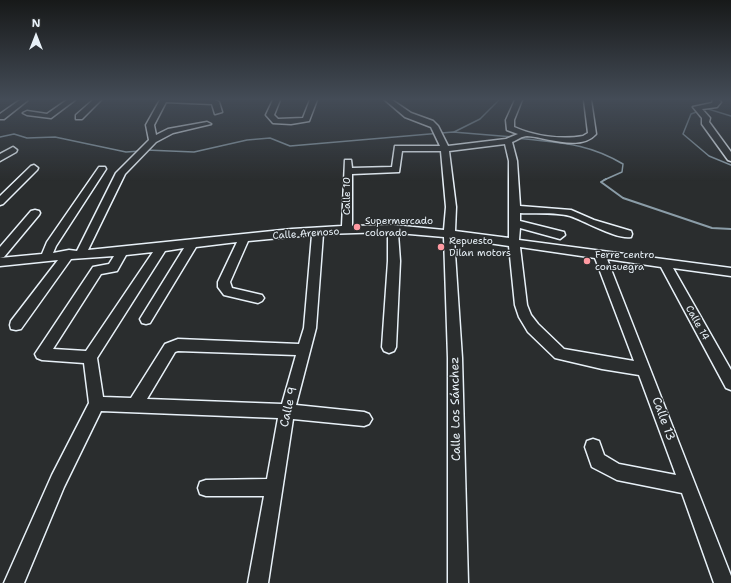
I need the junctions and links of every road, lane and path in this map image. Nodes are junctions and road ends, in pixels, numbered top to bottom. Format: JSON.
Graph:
{"nodes":[{"id":1,"x":150,"y":127,"type":"edge"},
{"id":2,"x":191,"y":127,"type":"edge"},
{"id":3,"x":435,"y":127,"type":"edge"},
{"id":4,"x":510,"y":127,"type":"edge"},
{"id":5,"x":591,"y":127,"type":"edge"},
{"id":6,"x":709,"y":127,"type":"edge"},
{"id":7,"x":521,"y":135,"type":"junction"},
{"id":8,"x":509,"y":141,"type":"junction"},
{"id":9,"x":150,"y":142,"type":"junction"},
{"id":10,"x":445,"y":149,"type":"junction"},
{"id":11,"x":13,"y":150,"type":"dead end"},
{"id":12,"x":0,"y":158,"type":"edge"},
{"id":13,"x":731,"y":158,"type":"edge"},
{"id":14,"x":34,"y":168,"type":"dead end"},
{"id":15,"x":102,"y":169,"type":"dead end"},
{"id":16,"x":0,"y":202,"type":"edge"},
{"id":17,"x":515,"y":209,"type":"junction"},
{"id":18,"x":35,"y":213,"type":"dead end"},
{"id":19,"x":515,"y":223,"type":"junction"},
{"id":20,"x":393,"y":228,"type":"junction"},
{"id":21,"x":347,"y":231,"type":"junction"},
{"id":22,"x":318,"y":232,"type":"junction"},
{"id":23,"x":627,"y":234,"type":"dead end"},
{"id":24,"x":449,"y":235,"type":"junction"},
{"id":25,"x":560,"y":235,"type":"dead end"},
{"id":26,"x":244,"y":239,"type":"junction"},
{"id":27,"x":192,"y":244,"type":"junction"},
{"id":28,"x":514,"y":244,"type":"junction"},
{"id":29,"x":162,"y":247,"type":"junction"},
{"id":30,"x":123,"y":250,"type":"junction"},
{"id":31,"x":81,"y":253,"type":"junction"},
{"id":32,"x":0,"y":254,"type":"edge"},
{"id":33,"x":69,"y":254,"type":"junction"},
{"id":34,"x":600,"y":255,"type":"junction"},
{"id":35,"x":46,"y":257,"type":"junction"},
{"id":36,"x":0,"y":262,"type":"edge"},
{"id":37,"x":664,"y":262,"type":"junction"},
{"id":38,"x":731,"y":272,"type":"edge"},
{"id":39,"x":258,"y":298,"type":"dead end"},
{"id":40,"x":146,"y":319,"type":"dead end"},
{"id":41,"x":16,"y":326,"type":"dead end"},
{"id":42,"x":389,"y":347,"type":"dead end"},
{"id":43,"x":304,"y":350,"type":"junction"},
{"id":44,"x":90,"y":357,"type":"junction"},
{"id":45,"x":644,"y":369,"type":"junction"},
{"id":46,"x":731,"y":382,"type":"edge"},
{"id":47,"x":97,"y":404,"type":"junction"},
{"id":48,"x":135,"y":406,"type":"junction"},
{"id":49,"x":287,"y":410,"type":"junction"},
{"id":50,"x":364,"y":419,"type":"dead end"},
{"id":51,"x":593,"y":447,"type":"dead end"},
{"id":52,"x":687,"y":486,"type":"junction"},
{"id":53,"x":274,"y":487,"type":"junction"},
{"id":54,"x":206,"y":488,"type":"dead end"},
{"id":55,"x":14,"y":583,"type":"edge"},
{"id":56,"x":258,"y":583,"type":"edge"},
{"id":57,"x":458,"y":583,"type":"edge"},
{"id":58,"x":724,"y":583,"type":"edge"}],
"edges":[{"from":1,"to":9,"type":"street"},
{"from":2,"to":9,"type":"street"},
{"from":3,"to":10,"type":"street","name":"Calle Los Sánchez"},
{"from":4,"to":7,"type":"street"},
{"from":5,"to":7,"type":"street"},
{"from":6,"to":13,"type":"street"},
{"from":7,"to":8,"type":"street"},
{"from":8,"to":10,"type":"street"},
{"from":8,"to":17,"type":"street"},
{"from":9,"to":31,"type":"street"},
{"from":10,"to":21,"type":"street","name":"Calle 10"},
{"from":10,"to":24,"type":"street","name":"Calle Los Sánchez"},
{"from":11,"to":12,"type":"street"},
{"from":14,"to":16,"type":"street"},
{"from":15,"to":35,"type":"street"},
{"from":17,"to":19,"type":"street"},
{"from":17,"to":23,"type":"street"},
{"from":18,"to":32,"type":"street"},
{"from":19,"to":25,"type":"street"},
{"from":19,"to":28,"type":"street"},
{"from":20,"to":21,"type":"street","name":"Calle Arenoso"},
{"from":20,"to":24,"type":"street","name":"Calle Arenoso"},
{"from":20,"to":42,"type":"street"},
{"from":21,"to":22,"type":"street","name":"Calle Arenoso"},
{"from":22,"to":26,"type":"street","name":"Calle Arenoso"},
{"from":22,"to":43,"type":"street","name":"Calle 9"},
{"from":24,"to":28,"type":"street","name":"Calle Arenoso"},
{"from":24,"to":57,"type":"street","name":"Calle Los Sánchez"},
{"from":26,"to":27,"type":"street","name":"Calle Arenoso"},
{"from":26,"to":39,"type":"street"},
{"from":27,"to":29,"type":"street","name":"Calle Arenoso"},
{"from":27,"to":40,"type":"street"},
{"from":28,"to":34,"type":"street","name":"Calle Arenoso"},
{"from":28,"to":45,"type":"street"},
{"from":29,"to":30,"type":"street","name":"Calle Arenoso"},
{"from":29,"to":44,"type":"street"},
{"from":30,"to":31,"type":"street","name":"Calle Arenoso"},
{"from":30,"to":44,"type":"street"},
{"from":31,"to":33,"type":"street","name":"Calle Arenoso"},
{"from":33,"to":35,"type":"street","name":"Calle Arenoso"},
{"from":33,"to":41,"type":"street"},
{"from":34,"to":37,"type":"street","name":"Calle Arenoso"},
{"from":34,"to":45,"type":"street","name":"Calle 13"},
{"from":35,"to":36,"type":"street","name":"Calle Arenoso"},
{"from":37,"to":38,"type":"street","name":"Calle Arenoso"},
{"from":37,"to":46,"type":"street","name":"Calle 14"},
{"from":43,"to":48,"type":"street"},
{"from":43,"to":49,"type":"street","name":"Calle 9"},
{"from":44,"to":47,"type":"street"},
{"from":45,"to":52,"type":"street","name":"Calle 13"},
{"from":47,"to":48,"type":"street"},
{"from":47,"to":55,"type":"street"},
{"from":48,"to":49,"type":"street"},
{"from":49,"to":50,"type":"street"},
{"from":49,"to":53,"type":"street","name":"Calle 9"},
{"from":51,"to":52,"type":"street"},
{"from":52,"to":58,"type":"street","name":"Calle 13"},
{"from":53,"to":54,"type":"street"},
{"from":53,"to":56,"type":"street","name":"Calle 9"}]}
